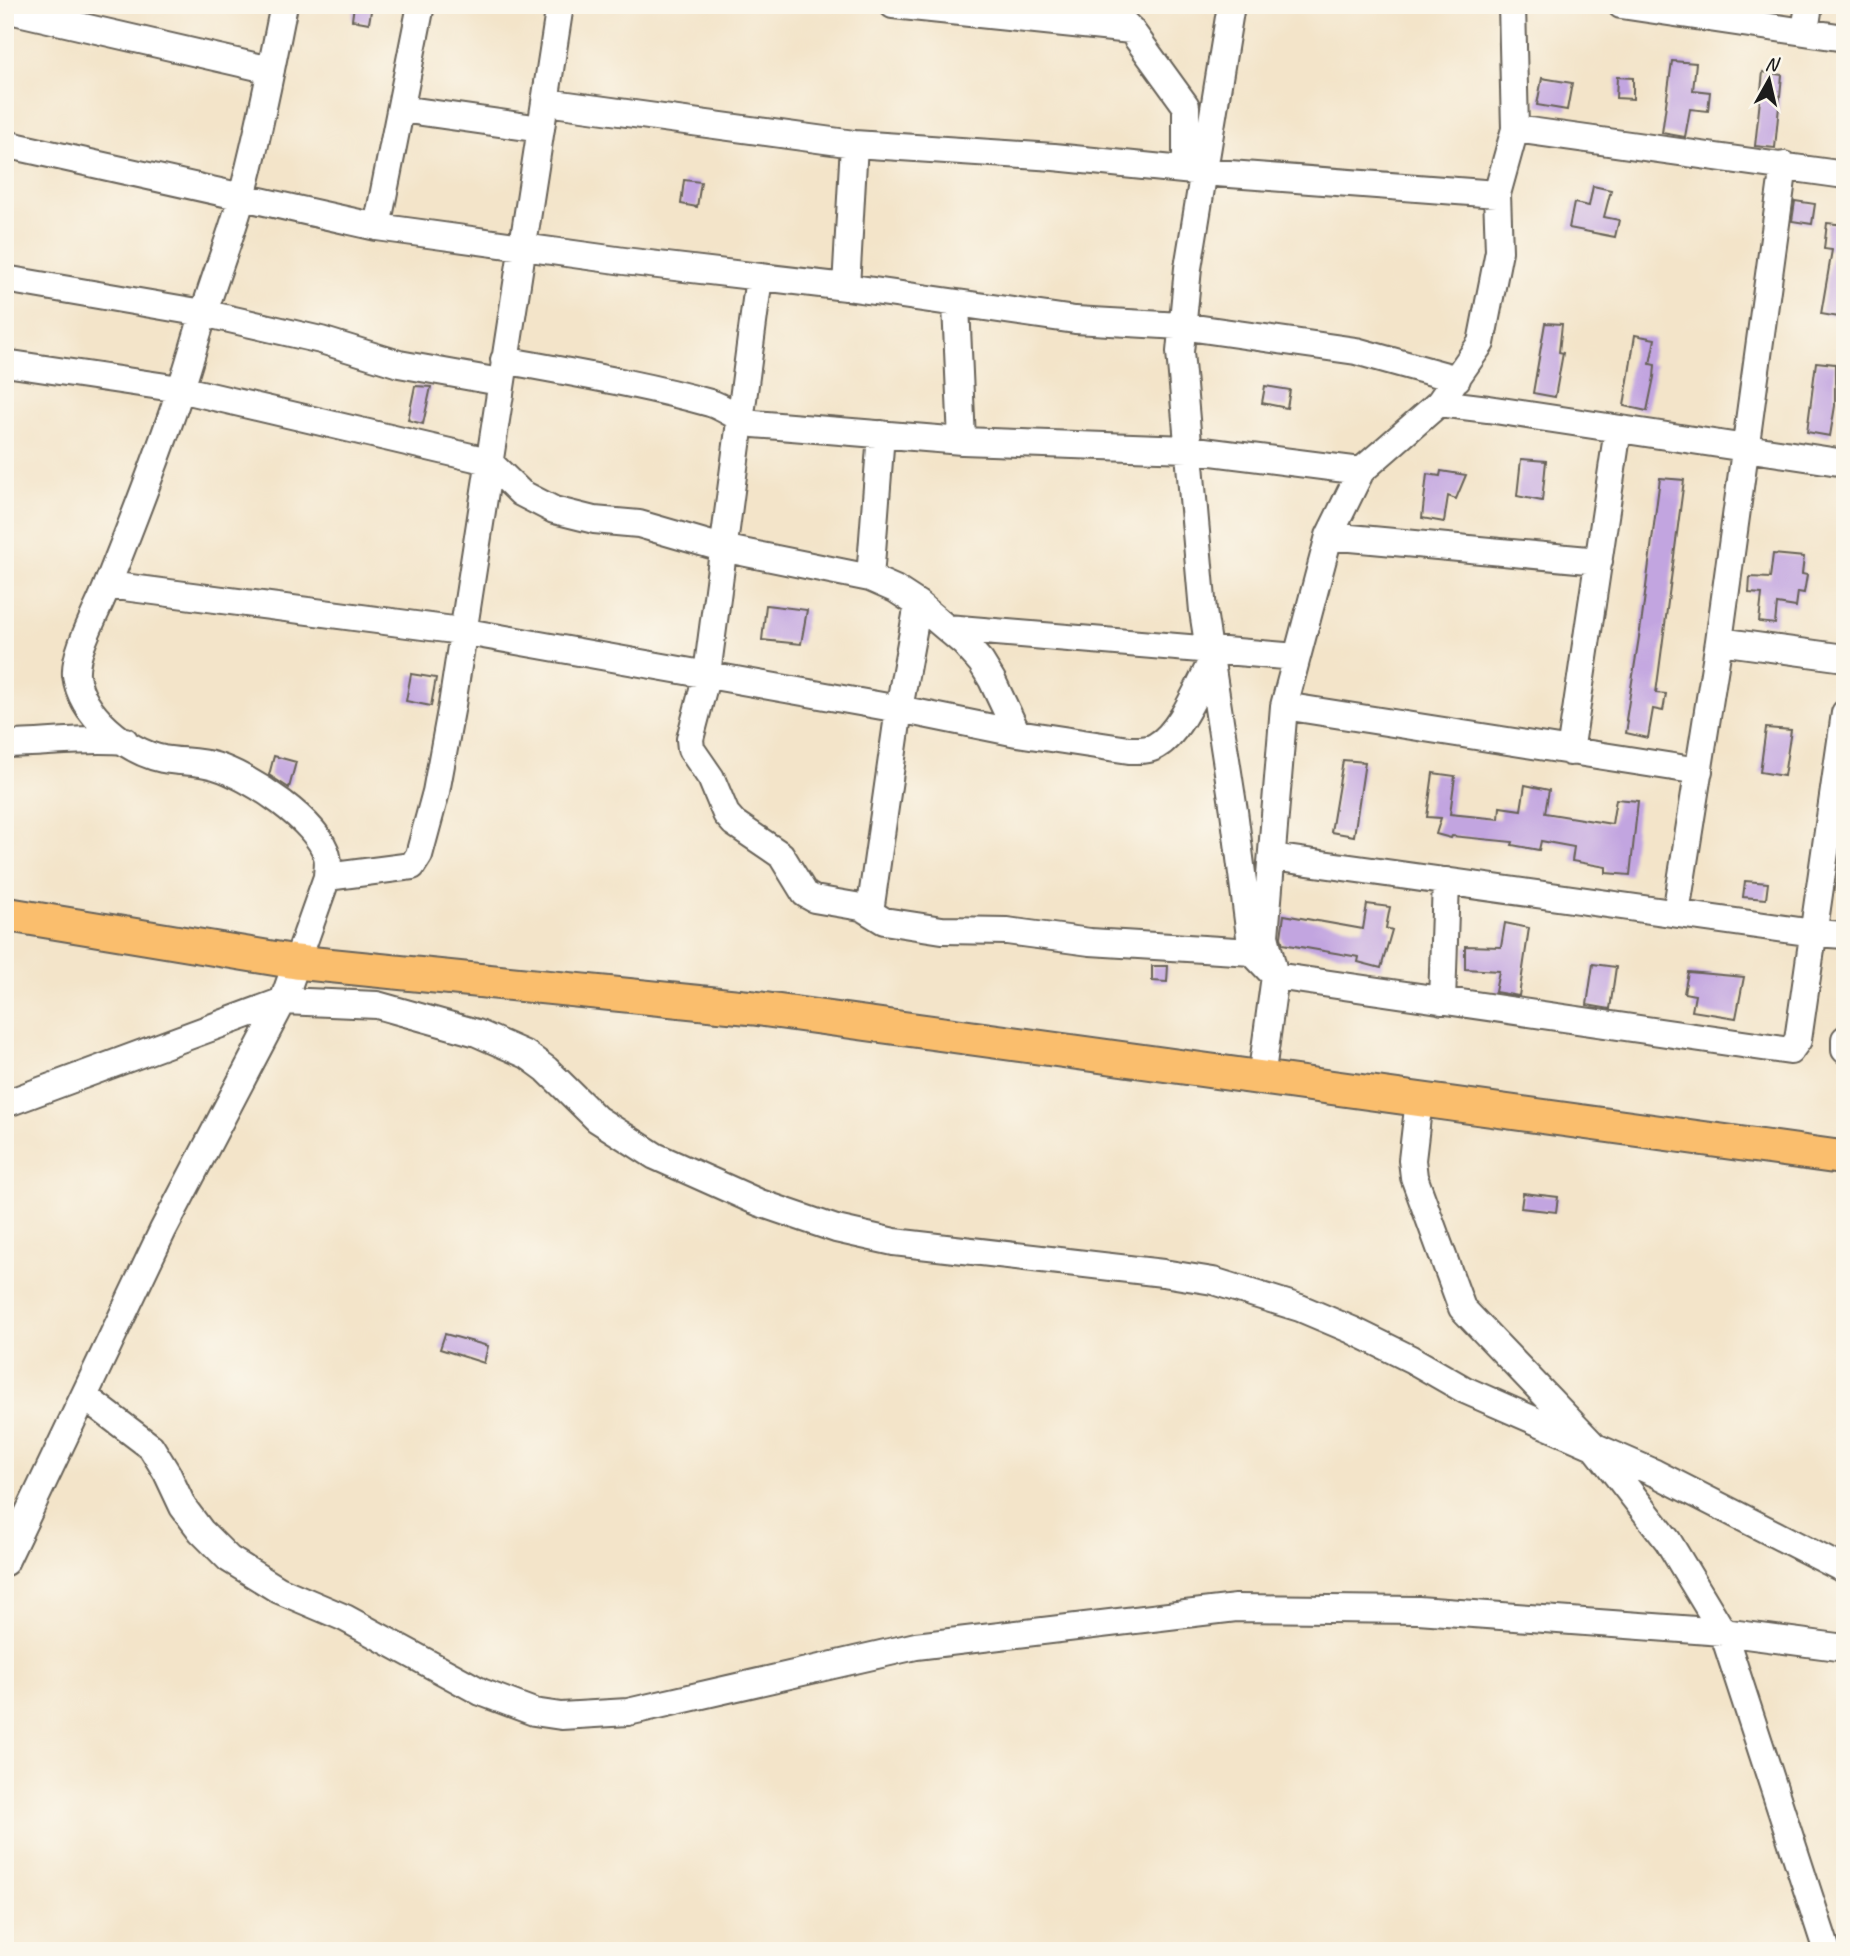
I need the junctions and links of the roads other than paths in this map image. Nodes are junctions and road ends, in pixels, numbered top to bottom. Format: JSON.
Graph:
{"nodes":[{"id":1,"x":284,"y":5,"type":"edge"},
{"id":2,"x":421,"y":5,"type":"edge"},
{"id":3,"x":560,"y":5,"type":"edge"},
{"id":4,"x":892,"y":5,"type":"edge"},
{"id":5,"x":1106,"y":5,"type":"edge"},
{"id":6,"x":1231,"y":5,"type":"edge"},
{"id":7,"x":1512,"y":5,"type":"edge"},
{"id":8,"x":1621,"y":5,"type":"edge"},
{"id":9,"x":1809,"y":5,"type":"edge"},
{"id":10,"x":5,"y":9,"type":"edge"},
{"id":11,"x":1131,"y":30,"type":"junction"},
{"id":12,"x":1805,"y":31,"type":"junction"},
{"id":13,"x":1845,"y":38,"type":"edge"},
{"id":14,"x":271,"y":71,"type":"junction"},
{"id":15,"x":546,"y":102,"type":"junction"},
{"id":16,"x":401,"y":109,"type":"junction"},
{"id":17,"x":541,"y":129,"type":"junction"},
{"id":18,"x":1514,"y":129,"type":"junction"},
{"id":19,"x":5,"y":144,"type":"edge"},
{"id":20,"x":854,"y":144,"type":"junction"},
{"id":21,"x":1784,"y":165,"type":"junction"},
{"id":22,"x":1194,"y":171,"type":"junction"},
{"id":23,"x":1845,"y":175,"type":"edge"},
{"id":24,"x":1497,"y":194,"type":"junction"},
{"id":25,"x":242,"y":197,"type":"junction"},
{"id":26,"x":377,"y":227,"type":"junction"},
{"id":27,"x":524,"y":247,"type":"junction"},
{"id":28,"x":759,"y":277,"type":"junction"},
{"id":29,"x":5,"y":279,"type":"edge"},
{"id":30,"x":846,"y":287,"type":"junction"},
{"id":31,"x":956,"y":305,"type":"junction"},
{"id":32,"x":203,"y":313,"type":"junction"},
{"id":33,"x":1181,"y":326,"type":"junction"},
{"id":34,"x":5,"y":363,"type":"edge"},
{"id":35,"x":502,"y":371,"type":"junction"},
{"id":36,"x":1457,"y":379,"type":"junction"},
{"id":37,"x":180,"y":389,"type":"junction"},
{"id":38,"x":1438,"y":403,"type":"junction"},
{"id":39,"x":742,"y":420,"type":"junction"},
{"id":40,"x":1618,"y":429,"type":"junction"},
{"id":41,"x":881,"y":434,"type":"junction"},
{"id":42,"x":962,"y":441,"type":"junction"},
{"id":43,"x":1745,"y":448,"type":"junction"},
{"id":44,"x":1188,"y":449,"type":"junction"},
{"id":45,"x":488,"y":461,"type":"junction"},
{"id":46,"x":1845,"y":463,"type":"edge"},
{"id":47,"x":1361,"y":471,"type":"junction"},
{"id":48,"x":1329,"y":536,"type":"junction"},
{"id":49,"x":722,"y":548,"type":"junction"},
{"id":50,"x":1599,"y":561,"type":"junction"},
{"id":51,"x":870,"y":578,"type":"junction"},
{"id":52,"x":108,"y":585,"type":"junction"},
{"id":53,"x":918,"y":604,"type":"junction"},
{"id":54,"x":947,"y":628,"type":"junction"},
{"id":55,"x":461,"y":631,"type":"junction"},
{"id":56,"x":1719,"y":641,"type":"junction"},
{"id":57,"x":1210,"y":655,"type":"junction"},
{"id":58,"x":1297,"y":657,"type":"junction"},
{"id":59,"x":1845,"y":658,"type":"edge"},
{"id":60,"x":707,"y":674,"type":"junction"},
{"id":61,"x":1284,"y":706,"type":"junction"},
{"id":62,"x":899,"y":709,"type":"junction"},
{"id":63,"x":1845,"y":713,"type":"edge"},
{"id":64,"x":1017,"y":733,"type":"junction"},
{"id":65,"x":125,"y":741,"type":"junction"},
{"id":66,"x":5,"y":744,"type":"edge"},
{"id":67,"x":1570,"y":752,"type":"junction"},
{"id":68,"x":1699,"y":771,"type":"junction"},
{"id":69,"x":1272,"y":856,"type":"junction"},
{"id":70,"x":327,"y":877,"type":"junction"},
{"id":71,"x":1446,"y":881,"type":"junction"},
{"id":72,"x":870,"y":912,"type":"junction"},
{"id":73,"x":1676,"y":913,"type":"junction"},
{"id":74,"x":5,"y":914,"type":"edge"},
{"id":75,"x":1814,"y":933,"type":"junction"},
{"id":76,"x":1845,"y":935,"type":"edge"},
{"id":77,"x":1252,"y":952,"type":"junction"},
{"id":78,"x":296,"y":962,"type":"junction"},
{"id":79,"x":1275,"y":976,"type":"junction"},
{"id":80,"x":283,"y":1001,"type":"junction"},
{"id":81,"x":1442,"y":1001,"type":"junction"},
{"id":82,"x":1845,"y":1039,"type":"edge"},
{"id":83,"x":1845,"y":1050,"type":"edge"},
{"id":84,"x":1261,"y":1079,"type":"junction"},
{"id":85,"x":1419,"y":1100,"type":"junction"},
{"id":86,"x":5,"y":1104,"type":"edge"},
{"id":87,"x":1845,"y":1158,"type":"edge"},
{"id":88,"x":84,"y":1396,"type":"junction"},
{"id":89,"x":1594,"y":1446,"type":"junction"},
{"id":90,"x":5,"y":1562,"type":"edge"},
{"id":91,"x":1845,"y":1570,"type":"edge"},
{"id":92,"x":1723,"y":1632,"type":"junction"},
{"id":93,"x":1845,"y":1648,"type":"edge"},
{"id":94,"x":1828,"y":1951,"type":"edge"}],
"edges":[{"from":1,"to":14,"type":"street"},
{"from":2,"to":16,"type":"street"},
{"from":3,"to":15,"type":"street"},
{"from":4,"to":11,"type":"street"},
{"from":5,"to":11,"type":"street"},
{"from":6,"to":22,"type":"street"},
{"from":7,"to":18,"type":"street"},
{"from":8,"to":12,"type":"street"},
{"from":9,"to":12,"type":"street"},
{"from":10,"to":14,"type":"street"},
{"from":11,"to":22,"type":"street"},
{"from":12,"to":13,"type":"street"},
{"from":14,"to":25,"type":"street"},
{"from":15,"to":17,"type":"street"},
{"from":15,"to":20,"type":"street"},
{"from":16,"to":17,"type":"street"},
{"from":16,"to":26,"type":"street"},
{"from":17,"to":27,"type":"street"},
{"from":18,"to":21,"type":"street"},
{"from":18,"to":24,"type":"street"},
{"from":19,"to":25,"type":"street"},
{"from":20,"to":22,"type":"street"},
{"from":20,"to":30,"type":"street"},
{"from":21,"to":23,"type":"street"},
{"from":21,"to":43,"type":"street"},
{"from":22,"to":24,"type":"street"},
{"from":22,"to":33,"type":"street"},
{"from":24,"to":36,"type":"street"},
{"from":25,"to":26,"type":"street"},
{"from":25,"to":32,"type":"street"},
{"from":26,"to":27,"type":"street"},
{"from":27,"to":28,"type":"street"},
{"from":27,"to":35,"type":"street"},
{"from":28,"to":30,"type":"street"},
{"from":28,"to":39,"type":"street"},
{"from":29,"to":32,"type":"street"},
{"from":30,"to":31,"type":"street"},
{"from":31,"to":33,"type":"street"},
{"from":31,"to":42,"type":"street"},
{"from":32,"to":35,"type":"street"},
{"from":32,"to":37,"type":"street"},
{"from":33,"to":36,"type":"street"},
{"from":33,"to":44,"type":"street"},
{"from":34,"to":37,"type":"street"},
{"from":35,"to":39,"type":"street"},
{"from":35,"to":45,"type":"street"},
{"from":36,"to":38,"type":"street"},
{"from":37,"to":45,"type":"street"},
{"from":37,"to":52,"type":"street"},
{"from":38,"to":40,"type":"street"},
{"from":38,"to":47,"type":"street"},
{"from":39,"to":41,"type":"street"},
{"from":39,"to":49,"type":"street"},
{"from":40,"to":43,"type":"street"},
{"from":40,"to":50,"type":"street"},
{"from":41,"to":42,"type":"street"},
{"from":41,"to":51,"type":"street"},
{"from":42,"to":44,"type":"street"},
{"from":43,"to":46,"type":"street"},
{"from":43,"to":56,"type":"street"},
{"from":44,"to":47,"type":"street"},
{"from":44,"to":57,"type":"street"},
{"from":45,"to":49,"type":"street"},
{"from":45,"to":55,"type":"street"},
{"from":47,"to":48,"type":"street"},
{"from":48,"to":50,"type":"street"},
{"from":48,"to":58,"type":"street"},
{"from":49,"to":51,"type":"street"},
{"from":49,"to":60,"type":"street"},
{"from":50,"to":67,"type":"street"},
{"from":51,"to":53,"type":"street"},
{"from":52,"to":55,"type":"street"},
{"from":52,"to":65,"type":"street"},
{"from":53,"to":54,"type":"street"},
{"from":53,"to":62,"type":"street"},
{"from":54,"to":57,"type":"street"},
{"from":54,"to":64,"type":"street"},
{"from":55,"to":60,"type":"street"},
{"from":55,"to":70,"type":"street"},
{"from":56,"to":59,"type":"street"},
{"from":56,"to":68,"type":"street"},
{"from":57,"to":58,"type":"street"},
{"from":57,"to":64,"type":"street"},
{"from":57,"to":77,"type":"street"},
{"from":58,"to":61,"type":"street"},
{"from":60,"to":62,"type":"street"},
{"from":60,"to":72,"type":"street"},
{"from":61,"to":67,"type":"street"},
{"from":61,"to":69,"type":"street"},
{"from":62,"to":64,"type":"street"},
{"from":62,"to":72,"type":"street"},
{"from":63,"to":75,"type":"street"},
{"from":65,"to":66,"type":"street"},
{"from":65,"to":70,"type":"street"},
{"from":67,"to":68,"type":"street"},
{"from":68,"to":73,"type":"street"},
{"from":69,"to":71,"type":"street"},
{"from":69,"to":79,"type":"street"},
{"from":70,"to":78,"type":"street"},
{"from":71,"to":73,"type":"street"},
{"from":71,"to":81,"type":"street"},
{"from":72,"to":77,"type":"street"},
{"from":73,"to":75,"type":"street"},
{"from":74,"to":78,"type":"main road"},
{"from":75,"to":76,"type":"street"},
{"from":75,"to":81,"type":"street"},
{"from":77,"to":79,"type":"street"},
{"from":78,"to":80,"type":"street"},
{"from":78,"to":84,"type":"main road"},
{"from":79,"to":81,"type":"street"},
{"from":79,"to":84,"type":"street"},
{"from":80,"to":86,"type":"street"},
{"from":80,"to":88,"type":"street"},
{"from":80,"to":89,"type":"street"},
{"from":82,"to":83,"type":"street"},
{"from":84,"to":85,"type":"main road"},
{"from":85,"to":87,"type":"main road"},
{"from":85,"to":89,"type":"street"},
{"from":88,"to":90,"type":"street"},
{"from":88,"to":92,"type":"street"},
{"from":89,"to":91,"type":"street"},
{"from":89,"to":92,"type":"street"},
{"from":92,"to":93,"type":"street"},
{"from":92,"to":94,"type":"street"}]}
